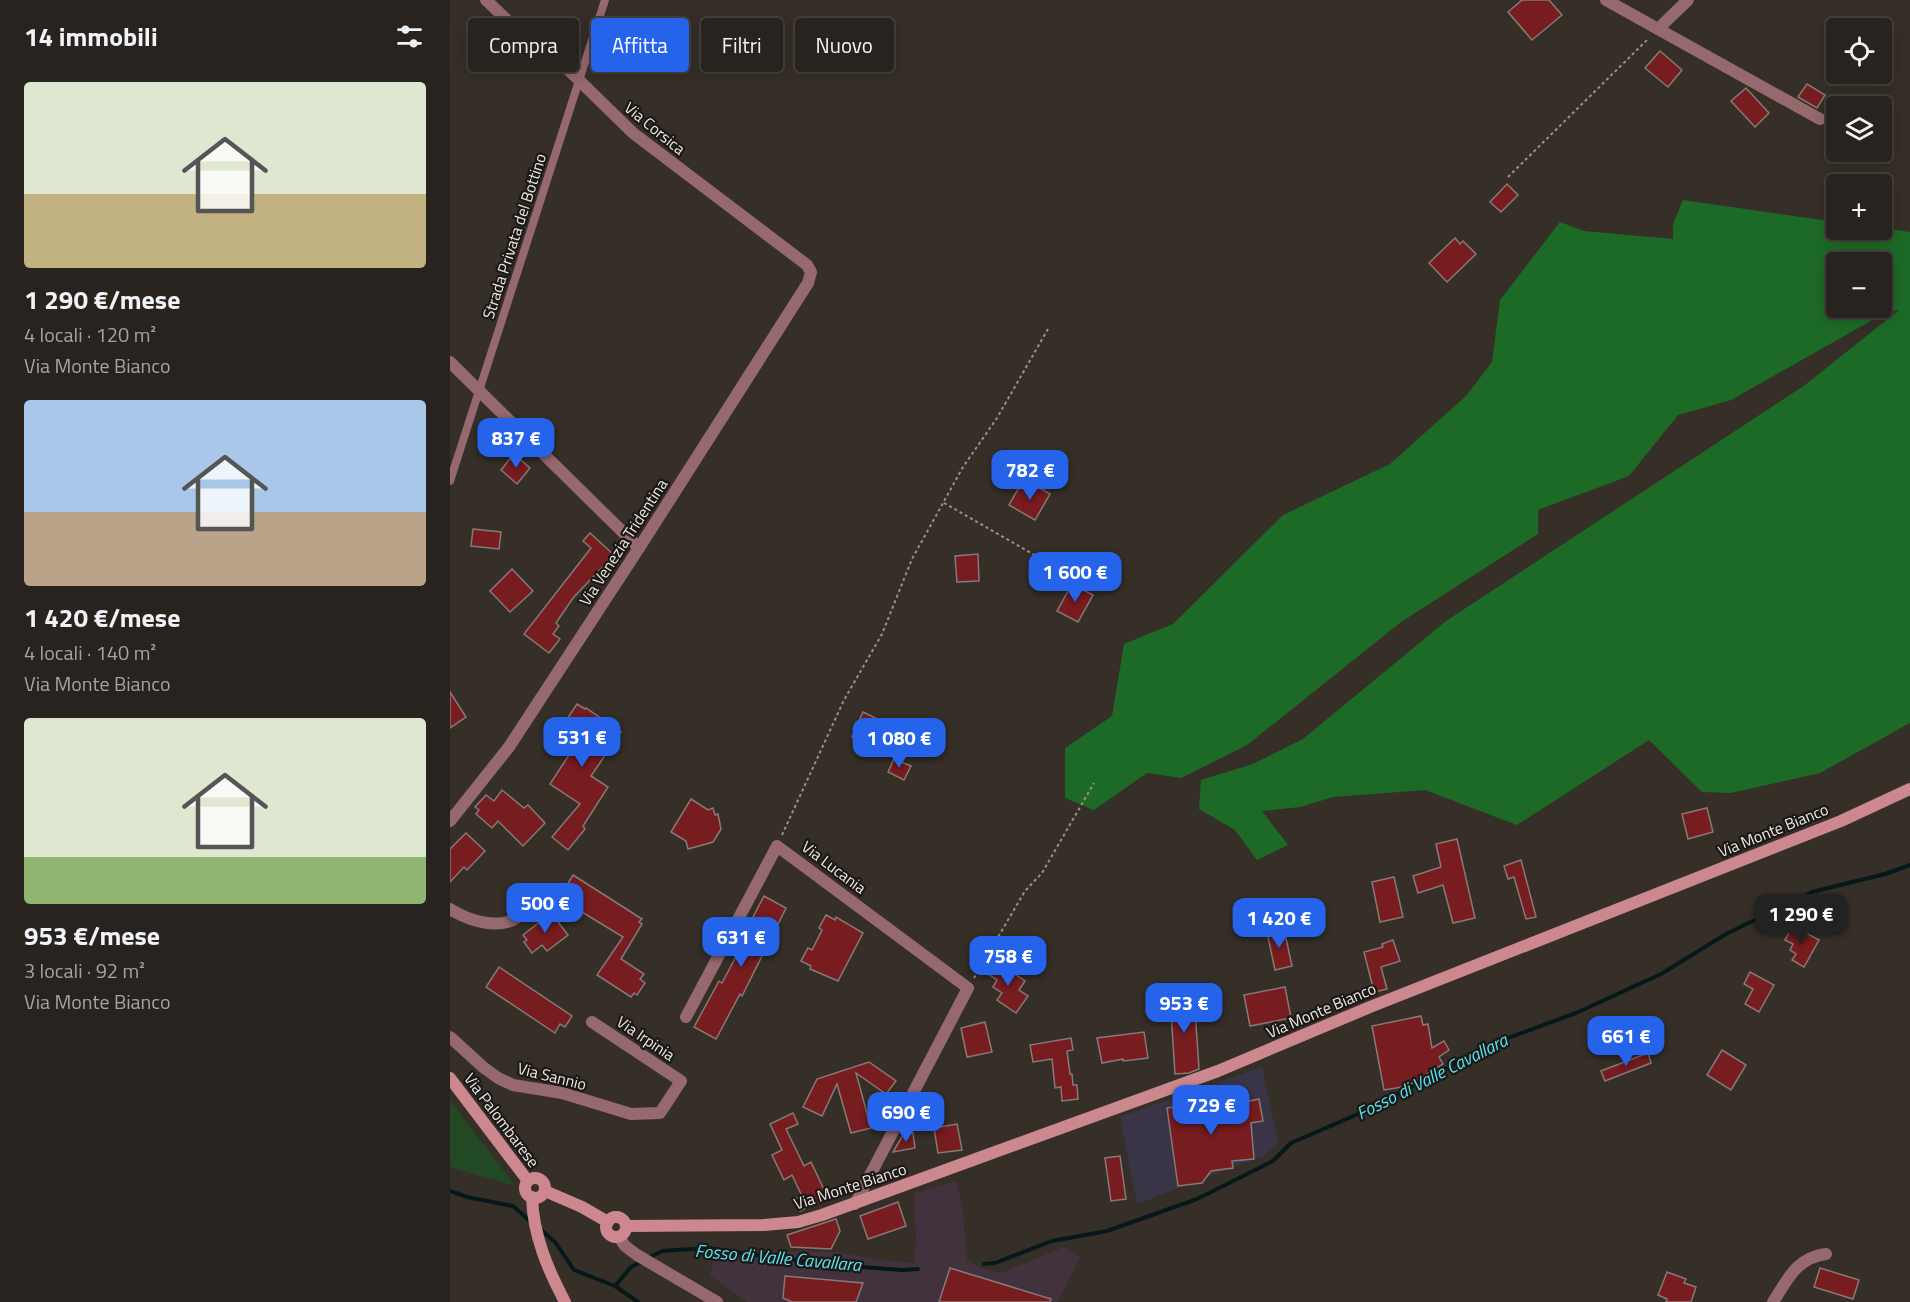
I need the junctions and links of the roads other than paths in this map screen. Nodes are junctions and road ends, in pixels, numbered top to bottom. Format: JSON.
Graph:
{"nodes":[{"id":1,"x":486,"y":0,"type":"edge"},
{"id":2,"x":605,"y":0,"type":"edge"},
{"id":3,"x":1606,"y":0,"type":"edge"},
{"id":4,"x":1688,"y":0,"type":"edge"},
{"id":5,"x":1658,"y":29,"type":"junction"},
{"id":6,"x":579,"y":82,"type":"junction"},
{"id":7,"x":1820,"y":120,"type":"dead end"},
{"id":8,"x":811,"y":272,"type":"joint"},
{"id":9,"x":450,"y":362,"type":"edge"},
{"id":10,"x":480,"y":391,"type":"junction"},
{"id":11,"x":450,"y":481,"type":"edge"},
{"id":12,"x":639,"y":548,"type":"junction"},
{"id":13,"x":1910,"y":789,"type":"edge"},
{"id":14,"x":450,"y":821,"type":"edge"},
{"id":15,"x":529,"y":902,"type":"dead end"},
{"id":16,"x":450,"y":909,"type":"edge"},
{"id":17,"x":686,"y":1017,"type":"dead end"},
{"id":18,"x":592,"y":1022,"type":"dead end"},
{"id":19,"x":450,"y":1037,"type":"edge"},
{"id":20,"x":450,"y":1078,"type":"edge"},
{"id":21,"x":660,"y":1113,"type":"joint"},
{"id":22,"x":528,"y":1181,"type":"junction"},
{"id":23,"x":545,"y":1191,"type":"junction"},
{"id":24,"x":532,"y":1197,"type":"junction"},
{"id":25,"x":855,"y":1204,"type":"junction"},
{"id":26,"x":622,"y":1231,"type":"junction"},
{"id":27,"x":1826,"y":1254,"type":"dead end"},
{"id":28,"x":565,"y":1302,"type":"edge"},
{"id":29,"x":717,"y":1302,"type":"edge"},
{"id":30,"x":1773,"y":1302,"type":"edge"}],
"edges":[{"from":1,"to":6,"type":"street","name":"Via Corsica"},
{"from":2,"to":6,"type":"lane","name":"Strada Privata del Bottino"},
{"from":3,"to":5,"type":"street"},
{"from":4,"to":5,"type":"street"},
{"from":5,"to":7,"type":"street"},
{"from":6,"to":8,"type":"street","name":"Via Corsica"},
{"from":6,"to":10,"type":"lane","name":"Strada Privata del Bottino"},
{"from":8,"to":12,"type":"street","name":"Via Venezia Tridentina"},
{"from":9,"to":10,"type":"street"},
{"from":10,"to":11,"type":"lane","name":"Strada Privata del Bottino"},
{"from":10,"to":12,"type":"street"},
{"from":12,"to":14,"type":"street","name":"Via Venezia Tridentina"},
{"from":13,"to":25,"type":"main road","name":"Via Monte Bianco"},
{"from":15,"to":16,"type":"street"},
{"from":17,"to":25,"type":"street","name":"Via Lucania"},
{"from":18,"to":21,"type":"street","name":"Via Irpinia"},
{"from":19,"to":21,"type":"street","name":"Via Sannio"},
{"from":20,"to":22,"type":"main road","name":"Via Palombarese"},
{"from":22,"to":23,"type":"main road"},
{"from":22,"to":24,"type":"main road"},
{"from":23,"to":24,"type":"main road"},
{"from":23,"to":26,"type":"main road","name":"Via Monte Bianco"},
{"from":24,"to":28,"type":"main road"},
{"from":25,"to":26,"type":"main road","name":"Via Monte Bianco"},
{"from":26,"to":29,"type":"street"},
{"from":27,"to":30,"type":"street"}]}
